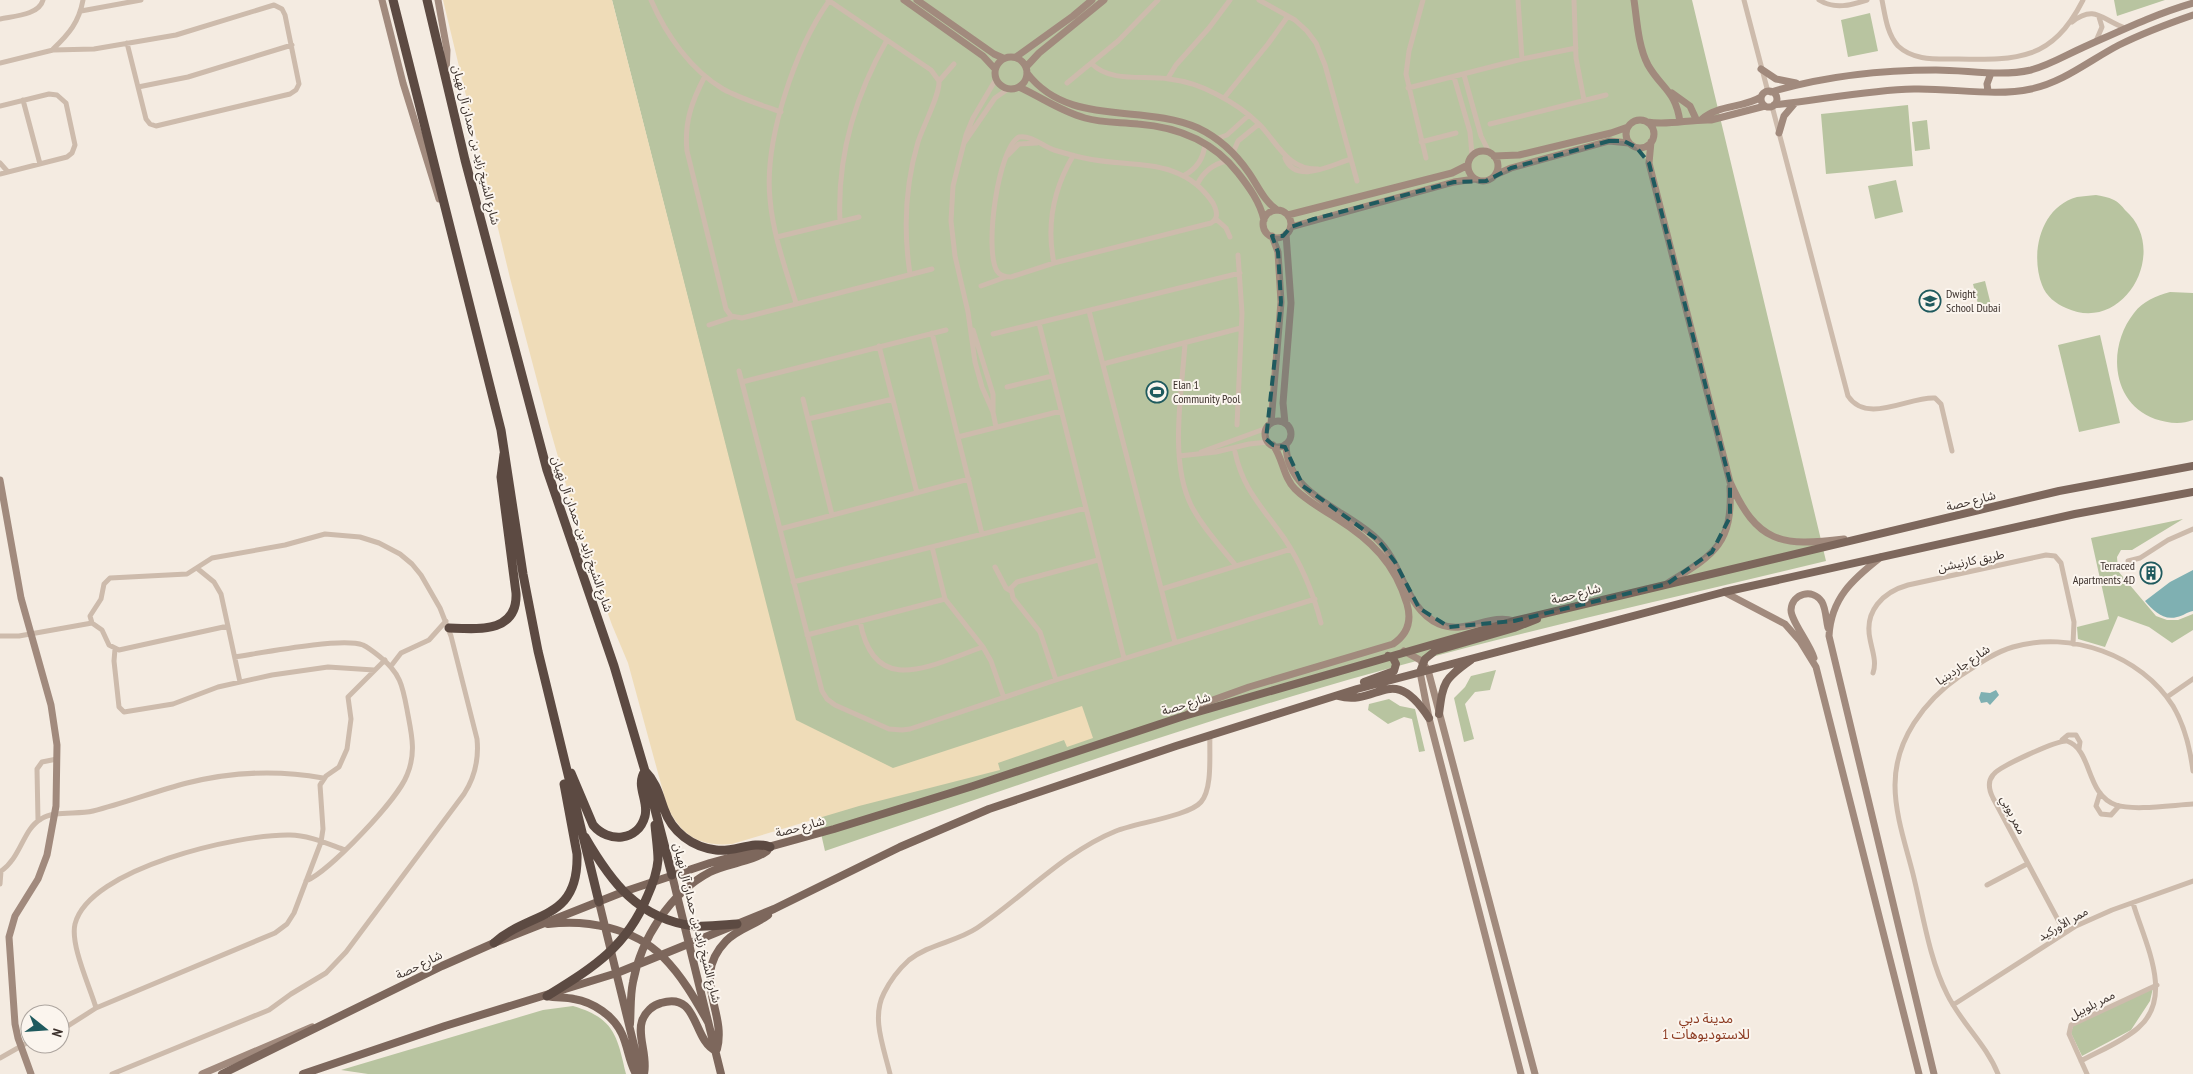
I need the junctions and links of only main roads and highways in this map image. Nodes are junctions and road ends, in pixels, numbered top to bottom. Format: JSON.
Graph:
{"nodes":[{"id":1,"x":394,"y":0,"type":"edge"},
{"id":2,"x":427,"y":0,"type":"edge"},
{"id":3,"x":505,"y":452,"type":"junction"},
{"id":4,"x":2193,"y":466,"type":"edge"},
{"id":5,"x":2193,"y":492,"type":"edge"},
{"id":6,"x":1550,"y":612,"type":"junction"},
{"id":7,"x":447,"y":625,"type":"road end"},
{"id":8,"x":1388,"y":656,"type":"junction"},
{"id":9,"x":1475,"y":657,"type":"junction"},
{"id":10,"x":1424,"y":668,"type":"junction"},
{"id":11,"x":1357,"y":689,"type":"junction"},
{"id":12,"x":1336,"y":695,"type":"junction"},
{"id":13,"x":1439,"y":714,"type":"road end"},
{"id":14,"x":1429,"y":718,"type":"road end"},
{"id":15,"x":566,"y":764,"type":"junction"},
{"id":16,"x":645,"y":771,"type":"junction"},
{"id":17,"x":653,"y":801,"type":"junction"},
{"id":18,"x":579,"y":828,"type":"junction"},
{"id":19,"x":770,"y":847,"type":"junction"},
{"id":20,"x":672,"y":875,"type":"junction"},
{"id":21,"x":653,"y":882,"type":"junction"},
{"id":22,"x":623,"y":892,"type":"junction"},
{"id":23,"x":678,"y":897,"type":"junction"},
{"id":24,"x":599,"y":902,"type":"junction"},
{"id":25,"x":643,"y":908,"type":"junction"},
{"id":26,"x":774,"y":909,"type":"junction"},
{"id":27,"x":661,"y":916,"type":"junction"},
{"id":28,"x":684,"y":924,"type":"junction"},
{"id":29,"x":737,"y":924,"type":"junction"},
{"id":30,"x":534,"y":926,"type":"junction"},
{"id":31,"x":606,"y":928,"type":"junction"},
{"id":32,"x":627,"y":934,"type":"junction"},
{"id":33,"x":494,"y":943,"type":"junction"},
{"id":34,"x":646,"y":944,"type":"junction"},
{"id":35,"x":689,"y":944,"type":"junction"},
{"id":36,"x":612,"y":951,"type":"junction"},
{"id":37,"x":661,"y":955,"type":"junction"},
{"id":38,"x":638,"y":964,"type":"junction"},
{"id":39,"x":617,"y":973,"type":"junction"},
{"id":40,"x":547,"y":996,"type":"junction"},
{"id":41,"x":708,"y":1022,"type":"junction"},
{"id":42,"x":630,"y":1024,"type":"junction"},
{"id":43,"x":716,"y":1051,"type":"junction"},
{"id":44,"x":222,"y":1074,"type":"edge"},
{"id":45,"x":303,"y":1074,"type":"edge"},
{"id":46,"x":636,"y":1074,"type":"edge"},
{"id":47,"x":642,"y":1074,"type":"edge"},
{"id":48,"x":721,"y":1074,"type":"edge"}],
"edges":[{"from":1,"to":3,"type":"highway"},
{"from":2,"to":16,"type":"highway","name":"شارع الشيخ زايد بن حمدان آل نهيان"},
{"from":3,"to":7,"type":"highway"},
{"from":3,"to":15,"type":"highway"},
{"from":4,"to":6,"type":"main road","name":"شارع حصة"},
{"from":5,"to":9,"type":"main road"},
{"from":6,"to":8,"type":"main road","name":"شارع حصة"},
{"from":6,"to":10,"type":"main road"},
{"from":8,"to":11,"type":"main road"},
{"from":8,"to":19,"type":"main road","name":"شارع حصة"},
{"from":9,"to":10,"type":"main road"},
{"from":9,"to":13,"type":"main road"},
{"from":10,"to":11,"type":"main road"},
{"from":11,"to":12,"type":"main road"},
{"from":12,"to":14,"type":"main road"},
{"from":12,"to":26,"type":"main road"},
{"from":15,"to":16,"type":"highway"},
{"from":15,"to":18,"type":"highway"},
{"from":15,"to":33,"type":"highway"},
{"from":16,"to":17,"type":"highway","name":"شارع الشيخ زايد بن حمدان آل نهيان"},
{"from":16,"to":19,"type":"highway"},
{"from":17,"to":20,"type":"highway","name":"شارع الشيخ زايد بن حمدان آل نهيان"},
{"from":17,"to":21,"type":"highway"},
{"from":18,"to":22,"type":"highway"},
{"from":18,"to":24,"type":"highway"},
{"from":19,"to":20,"type":"main road","name":"شارع حصة"},
{"from":19,"to":23,"type":"main road"},
{"from":20,"to":21,"type":"main road","name":"شارع حصة"},
{"from":20,"to":23,"type":"main road","name":"شارع الشيخ زايد بن حمدان آل نهيان"},
{"from":21,"to":22,"type":"main road","name":"شارع حصة"},
{"from":21,"to":25,"type":"highway"},
{"from":22,"to":24,"type":"main road","name":"شارع حصة"},
{"from":22,"to":25,"type":"highway"},
{"from":23,"to":27,"type":"main road"},
{"from":23,"to":28,"type":"main road","name":"شارع الشيخ زايد بن حمدان آل نهيان"},
{"from":24,"to":30,"type":"main road","name":"شارع حصة"},
{"from":24,"to":31,"type":"main road"},
{"from":25,"to":27,"type":"highway"},
{"from":25,"to":32,"type":"highway"},
{"from":26,"to":29,"type":"main road"},
{"from":26,"to":43,"type":"main road"},
{"from":27,"to":28,"type":"highway"},
{"from":27,"to":34,"type":"main road"},
{"from":28,"to":29,"type":"highway"},
{"from":28,"to":35,"type":"main road","name":"شارع الشيخ زايد بن حمدان آل نهيان"},
{"from":29,"to":35,"type":"main road"},
{"from":30,"to":31,"type":"main road"},
{"from":30,"to":33,"type":"main road","name":"شارع حصة"},
{"from":31,"to":32,"type":"main road"},
{"from":31,"to":36,"type":"main road"},
{"from":32,"to":34,"type":"main road"},
{"from":32,"to":36,"type":"highway"},
{"from":33,"to":44,"type":"main road","name":"شارع حصة"},
{"from":34,"to":37,"type":"main road"},
{"from":34,"to":38,"type":"main road"},
{"from":35,"to":37,"type":"main road"},
{"from":35,"to":41,"type":"main road","name":"شارع الشيخ زايد بن حمدان آل نهيان"},
{"from":36,"to":39,"type":"main road"},
{"from":36,"to":40,"type":"highway"},
{"from":37,"to":38,"type":"main road"},
{"from":37,"to":41,"type":"main road"},
{"from":38,"to":39,"type":"main road"},
{"from":38,"to":42,"type":"main road"},
{"from":39,"to":40,"type":"main road"},
{"from":39,"to":42,"type":"main road"},
{"from":40,"to":45,"type":"main road"},
{"from":40,"to":46,"type":"main road"},
{"from":41,"to":43,"type":"main road","name":"شارع الشيخ زايد بن حمدان آل نهيان"},
{"from":42,"to":47,"type":"main road"},
{"from":43,"to":47,"type":"main road"},
{"from":43,"to":48,"type":"main road","name":"شارع الشيخ زايد بن حمدان آل نهيان"}]}
